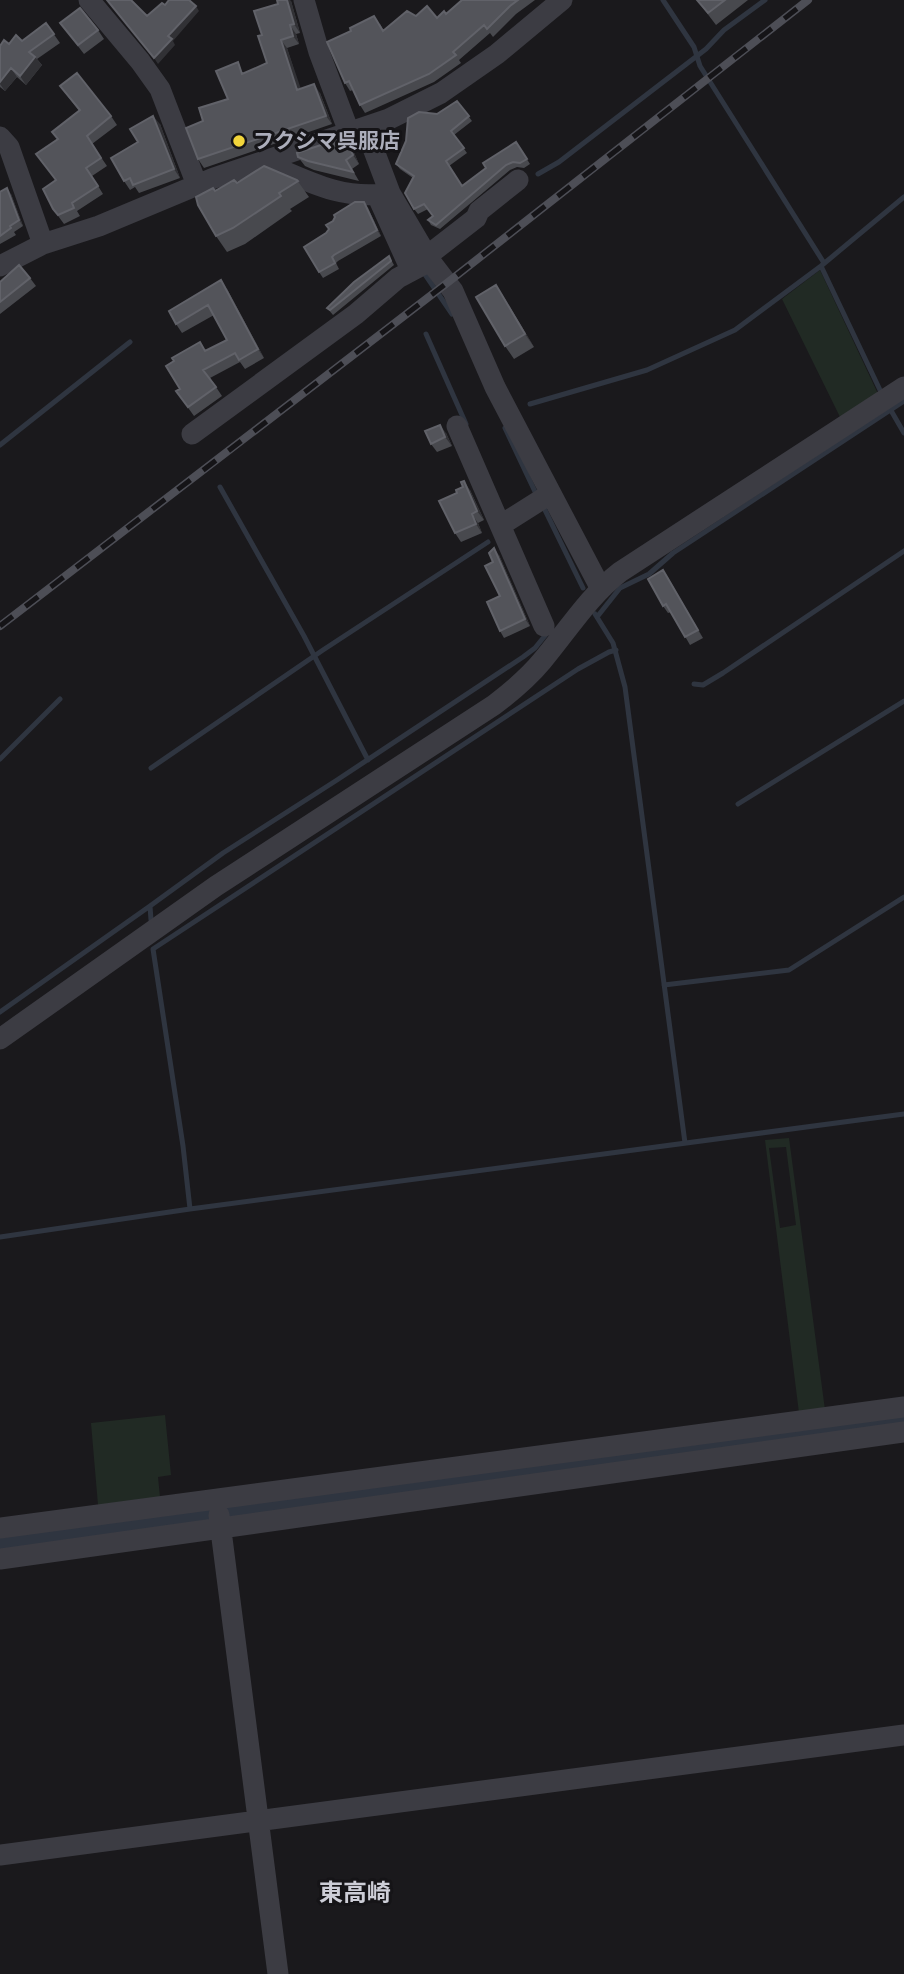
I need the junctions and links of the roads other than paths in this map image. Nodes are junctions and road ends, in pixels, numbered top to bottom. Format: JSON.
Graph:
{"nodes":[{"id":1,"x":89,"y":0,"type":"edge"},
{"id":2,"x":304,"y":0,"type":"edge"},
{"id":3,"x":562,"y":0,"type":"edge"},
{"id":4,"x":357,"y":130,"type":"junction"},
{"id":5,"x":0,"y":137,"type":"edge"},
{"id":6,"x":262,"y":162,"type":"junction"},
{"id":7,"x":517,"y":180,"type":"dead end"},
{"id":8,"x":197,"y":185,"type":"junction"},
{"id":9,"x":383,"y":194,"type":"junction"},
{"id":10,"x":43,"y":244,"type":"junction"},
{"id":11,"x":422,"y":264,"type":"junction"},
{"id":12,"x":0,"y":265,"type":"edge"},
{"id":13,"x":904,"y":387,"type":"edge"},
{"id":14,"x":457,"y":426,"type":"dead end"},
{"id":15,"x":192,"y":434,"type":"dead end"},
{"id":16,"x":543,"y":498,"type":"junction"},
{"id":17,"x":505,"y":522,"type":"junction"},
{"id":18,"x":600,"y":587,"type":"junction"},
{"id":19,"x":544,"y":626,"type":"dead end"},
{"id":20,"x":0,"y":1039,"type":"edge"},
{"id":21,"x":904,"y":1407,"type":"edge"},
{"id":22,"x":904,"y":1432,"type":"edge"},
{"id":23,"x":219,"y":1513,"type":"junction"},
{"id":24,"x":0,"y":1528,"type":"edge"},
{"id":25,"x":0,"y":1559,"type":"edge"},
{"id":26,"x":904,"y":1735,"type":"edge"},
{"id":27,"x":257,"y":1814,"type":"junction"},
{"id":28,"x":0,"y":1854,"type":"edge"},
{"id":29,"x":278,"y":1974,"type":"edge"}],
"edges":[{"from":1,"to":8,"type":"street"},
{"from":2,"to":4,"type":"street"},
{"from":3,"to":4,"type":"street"},
{"from":4,"to":6,"type":"street"},
{"from":4,"to":9,"type":"street"},
{"from":5,"to":10,"type":"street"},
{"from":6,"to":8,"type":"street"},
{"from":6,"to":9,"type":"street"},
{"from":7,"to":11,"type":"street"},
{"from":8,"to":10,"type":"street"},
{"from":9,"to":11,"type":"street"},
{"from":10,"to":12,"type":"street"},
{"from":11,"to":15,"type":"street"},
{"from":11,"to":16,"type":"street"},
{"from":13,"to":18,"type":"street"},
{"from":14,"to":17,"type":"street"},
{"from":16,"to":17,"type":"street"},
{"from":16,"to":18,"type":"street"},
{"from":17,"to":19,"type":"street"},
{"from":18,"to":20,"type":"street"},
{"from":21,"to":23,"type":"street"},
{"from":22,"to":23,"type":"street"},
{"from":23,"to":24,"type":"street"},
{"from":23,"to":25,"type":"street"},
{"from":23,"to":27,"type":"street"},
{"from":26,"to":27,"type":"street"},
{"from":27,"to":28,"type":"street"},
{"from":27,"to":29,"type":"street"}]}
